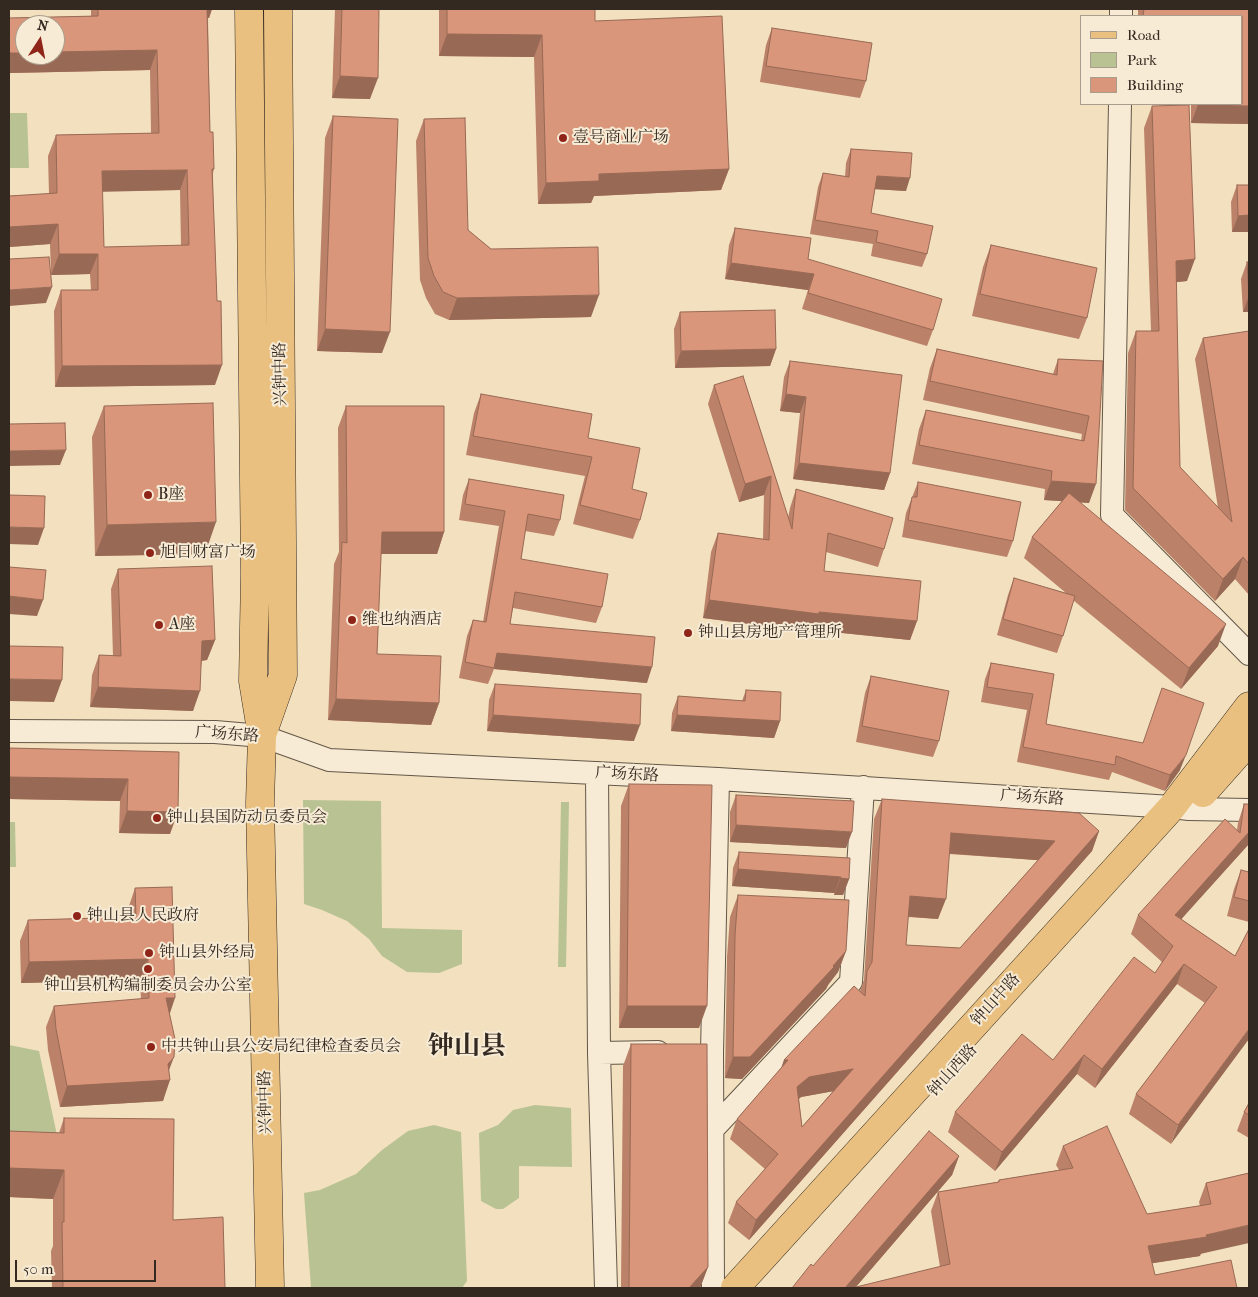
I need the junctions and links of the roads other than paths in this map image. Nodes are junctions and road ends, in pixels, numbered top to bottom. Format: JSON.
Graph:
{"nodes":[{"id":1,"x":249,"y":9,"type":"edge"},
{"id":2,"x":278,"y":9,"type":"edge"},
{"id":3,"x":1120,"y":105,"type":"edge"},
{"id":4,"x":1249,"y":654,"type":"edge"},
{"id":5,"x":1249,"y":706,"type":"edge"},
{"id":6,"x":9,"y":731,"type":"edge"},
{"id":7,"x":262,"y":736,"type":"junction"},
{"id":8,"x":1249,"y":741,"type":"edge"},
{"id":9,"x":597,"y":773,"type":"junction"},
{"id":10,"x":718,"y":779,"type":"junction"},
{"id":11,"x":863,"y":788,"type":"junction"},
{"id":12,"x":1180,"y":808,"type":"junction"},
{"id":13,"x":1249,"y":810,"type":"edge"},
{"id":14,"x":696,"y":1052,"type":"junction"},
{"id":15,"x":599,"y":1053,"type":"junction"},
{"id":16,"x":712,"y":1130,"type":"junction"},
{"id":17,"x":270,"y":1288,"type":"edge"},
{"id":18,"x":606,"y":1288,"type":"edge"},
{"id":19,"x":713,"y":1288,"type":"edge"},
{"id":20,"x":735,"y":1288,"type":"edge"},
{"id":21,"x":757,"y":1288,"type":"edge"}],
"edges":[{"from":1,"to":7,"type":"main road","name":"兴钟中路"},
{"from":2,"to":7,"type":"main road","name":"兴钟中路"},
{"from":3,"to":4,"type":"street"},
{"from":5,"to":12,"type":"main road","name":"钟山中路"},
{"from":6,"to":7,"type":"street","name":"广场东路"},
{"from":7,"to":9,"type":"street","name":"广场东路"},
{"from":7,"to":17,"type":"main road","name":"兴钟中路"},
{"from":8,"to":12,"type":"main road","name":"钟山西路"},
{"from":9,"to":10,"type":"street","name":"广场东路"},
{"from":9,"to":15,"type":"street"},
{"from":10,"to":11,"type":"street","name":"广场东路"},
{"from":10,"to":14,"type":"street"},
{"from":11,"to":12,"type":"street","name":"广场东路"},
{"from":11,"to":16,"type":"street"},
{"from":12,"to":13,"type":"street","name":"广场东路"},
{"from":12,"to":20,"type":"main road","name":"钟山中路"},
{"from":12,"to":21,"type":"main road","name":"钟山西路"},
{"from":14,"to":15,"type":"street"},
{"from":14,"to":16,"type":"street"},
{"from":15,"to":18,"type":"street"},
{"from":16,"to":19,"type":"street"}]}
